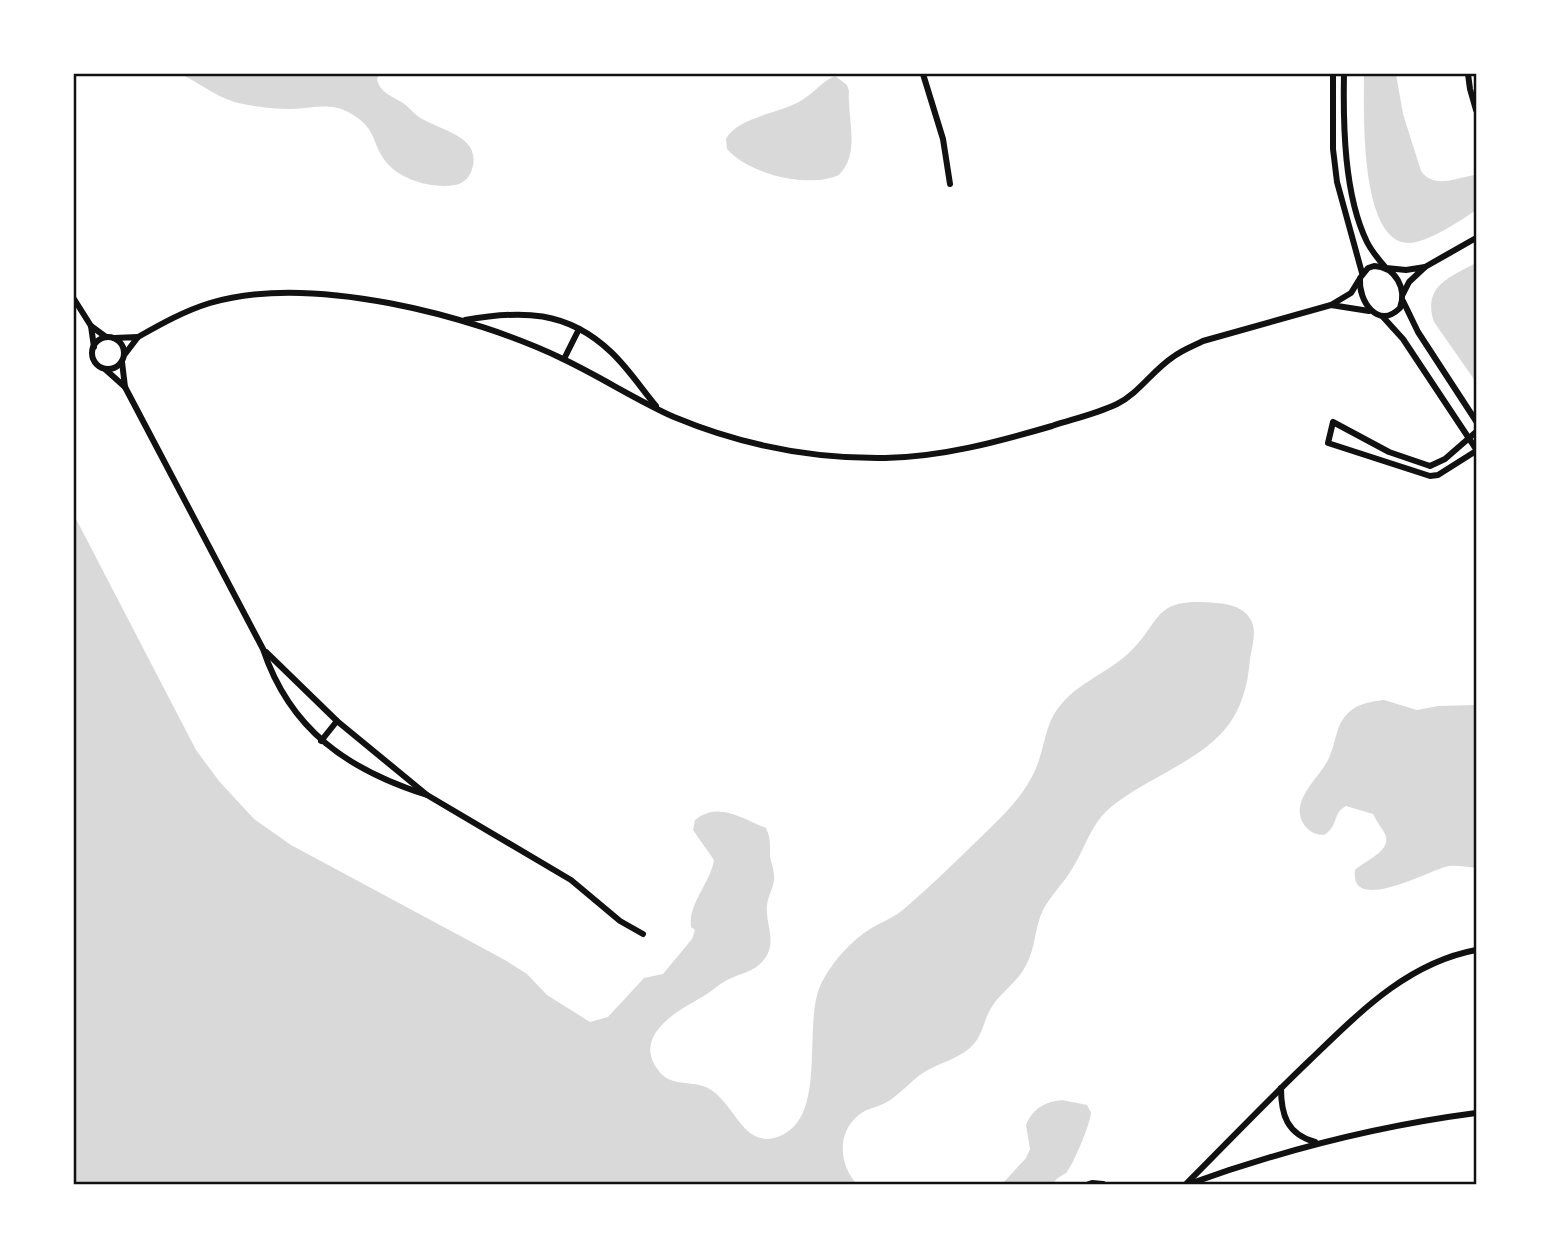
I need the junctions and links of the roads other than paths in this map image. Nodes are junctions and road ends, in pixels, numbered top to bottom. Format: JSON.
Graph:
{"nodes":[{"id":1,"x":923,"y":74,"type":"edge"},
{"id":2,"x":1333,"y":74,"type":"edge"},
{"id":3,"x":1344,"y":74,"type":"edge"},
{"id":4,"x":1468,"y":74,"type":"edge"},
{"id":5,"x":1476,"y":94,"type":"edge"},
{"id":6,"x":1476,"y":106,"type":"edge"},
{"id":7,"x":950,"y":184,"type":"dead end"},
{"id":8,"x":1476,"y":238,"type":"edge"},
{"id":9,"x":1424,"y":267,"type":"junction"},
{"id":10,"x":1386,"y":268,"type":"junction"},
{"id":11,"x":1361,"y":276,"type":"junction"},
{"id":12,"x":1403,"y":297,"type":"junction"},
{"id":13,"x":74,"y":299,"type":"edge"},
{"id":14,"x":1331,"y":305,"type":"junction"},
{"id":15,"x":1370,"y":311,"type":"junction"},
{"id":16,"x":1383,"y":317,"type":"junction"},
{"id":17,"x":461,"y":320,"type":"junction"},
{"id":18,"x":91,"y":326,"type":"junction"},
{"id":19,"x":579,"y":329,"type":"junction"},
{"id":20,"x":138,"y":337,"type":"junction"},
{"id":21,"x":110,"y":338,"type":"junction"},
{"id":22,"x":94,"y":347,"type":"junction"},
{"id":23,"x":123,"y":359,"type":"junction"},
{"id":24,"x":564,"y":359,"type":"junction"},
{"id":25,"x":104,"y":369,"type":"junction"},
{"id":26,"x":125,"y":387,"type":"junction"},
{"id":27,"x":660,"y":410,"type":"junction"},
{"id":28,"x":1476,"y":421,"type":"edge"},
{"id":29,"x":1476,"y":432,"type":"edge"},
{"id":30,"x":1469,"y":438,"type":"junction"},
{"id":31,"x":1366,"y":440,"type":"junction"},
{"id":32,"x":1476,"y":450,"type":"edge"},
{"id":33,"x":1360,"y":454,"type":"junction"},
{"id":34,"x":263,"y":649,"type":"junction"},
{"id":35,"x":337,"y":721,"type":"junction"},
{"id":36,"x":321,"y":741,"type":"junction"},
{"id":37,"x":427,"y":795,"type":"junction"},
{"id":38,"x":643,"y":934,"type":"dead end"},
{"id":39,"x":1476,"y":950,"type":"edge"},
{"id":40,"x":1281,"y":1088,"type":"junction"},
{"id":41,"x":1476,"y":1113,"type":"edge"},
{"id":42,"x":1317,"y":1142,"type":"junction"},
{"id":43,"x":1089,"y":1185,"type":"edge"},
{"id":44,"x":1103,"y":1185,"type":"edge"},
{"id":45,"x":1186,"y":1185,"type":"edge"}],
"edges":[{"from":1,"to":7,"type":"street"},
{"from":2,"to":11,"type":"street"},
{"from":3,"to":10,"type":"street"},
{"from":4,"to":6,"type":"street"},
{"from":5,"to":6,"type":"street"},
{"from":8,"to":9,"type":"street"},
{"from":9,"to":10,"type":"street"},
{"from":9,"to":12,"type":"street"},
{"from":10,"to":11,"type":"street"},
{"from":10,"to":12,"type":"street"},
{"from":11,"to":14,"type":"street"},
{"from":11,"to":15,"type":"street"},
{"from":12,"to":16,"type":"street"},
{"from":12,"to":28,"type":"street"},
{"from":13,"to":18,"type":"street"},
{"from":14,"to":15,"type":"street"},
{"from":14,"to":27,"type":"street"},
{"from":15,"to":16,"type":"street"},
{"from":16,"to":30,"type":"street"},
{"from":17,"to":19,"type":"street"},
{"from":17,"to":20,"type":"street"},
{"from":17,"to":24,"type":"street"},
{"from":18,"to":21,"type":"street"},
{"from":18,"to":22,"type":"street"},
{"from":19,"to":24,"type":"street"},
{"from":19,"to":27,"type":"street"},
{"from":20,"to":21,"type":"street"},
{"from":20,"to":23,"type":"street"},
{"from":21,"to":22,"type":"street"},
{"from":21,"to":23,"type":"street"},
{"from":22,"to":25,"type":"street"},
{"from":23,"to":25,"type":"street"},
{"from":23,"to":26,"type":"street"},
{"from":24,"to":27,"type":"street"},
{"from":25,"to":26,"type":"street"},
{"from":26,"to":34,"type":"street"},
{"from":29,"to":30,"type":"street"},
{"from":30,"to":31,"type":"street"},
{"from":30,"to":32,"type":"street"},
{"from":31,"to":33,"type":"street"},
{"from":31,"to":33,"type":"street"},
{"from":32,"to":33,"type":"street"},
{"from":34,"to":35,"type":"street"},
{"from":34,"to":36,"type":"street"},
{"from":35,"to":36,"type":"street"},
{"from":35,"to":37,"type":"street"},
{"from":36,"to":37,"type":"street"},
{"from":37,"to":38,"type":"street"},
{"from":39,"to":40,"type":"street"},
{"from":40,"to":42,"type":"street"},
{"from":40,"to":45,"type":"street"},
{"from":41,"to":42,"type":"street"},
{"from":42,"to":45,"type":"street"},
{"from":43,"to":44,"type":"street"}]}
